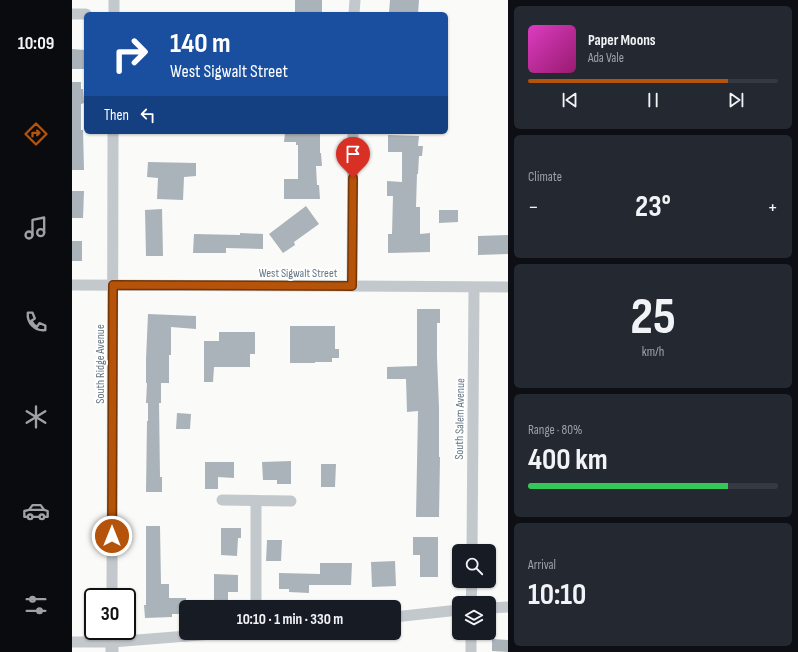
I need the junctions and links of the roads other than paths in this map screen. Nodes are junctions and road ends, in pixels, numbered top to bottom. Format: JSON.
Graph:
{"nodes":[{"id":1,"x":114,"y":0,"type":"edge"},
{"id":2,"x":355,"y":0,"type":"edge"},
{"id":3,"x":114,"y":12,"type":"edge"},
{"id":4,"x":354,"y":12,"type":"edge"},
{"id":5,"x":72,"y":14,"type":"edge"},
{"id":6,"x":84,"y":14,"type":"edge"},
{"id":7,"x":113,"y":134,"type":"edge"},
{"id":8,"x":353,"y":134,"type":"edge"},
{"id":9,"x":72,"y":285,"type":"edge"},
{"id":10,"x":113,"y":285,"type":"junction"},
{"id":11,"x":352,"y":286,"type":"junction"},
{"id":12,"x":508,"y":287,"type":"edge"},
{"id":13,"x":474,"y":288,"type":"junction"},
{"id":14,"x":222,"y":500,"type":"dead end"},
{"id":15,"x":256,"y":500,"type":"junction"},
{"id":16,"x":291,"y":500,"type":"dead end"},
{"id":17,"x":472,"y":544,"type":"edge"},
{"id":18,"x":112,"y":588,"type":"edge"},
{"id":19,"x":256,"y":600,"type":"edge"},
{"id":20,"x":508,"y":607,"type":"edge"},
{"id":21,"x":496,"y":608,"type":"edge"},
{"id":22,"x":452,"y":611,"type":"edge"},
{"id":23,"x":401,"y":616,"type":"edge"},
{"id":24,"x":179,"y":637,"type":"edge"},
{"id":25,"x":471,"y":640,"type":"edge"},
{"id":26,"x":72,"y":642,"type":"edge"},
{"id":27,"x":112,"y":642,"type":"edge"},
{"id":28,"x":471,"y":652,"type":"edge"}],
"edges":[{"from":1,"to":3,"type":"street"},
{"from":2,"to":4,"type":"street"},
{"from":5,"to":6,"type":"street"},
{"from":7,"to":10,"type":"street","name":"South Ridge Avenue"},
{"from":8,"to":11,"type":"street"},
{"from":9,"to":10,"type":"street","name":"West Sigwalt Street"},
{"from":10,"to":11,"type":"street","name":"West Sigwalt Street"},
{"from":10,"to":18,"type":"street","name":"South Ridge Avenue"},
{"from":11,"to":13,"type":"street","name":"West Sigwalt Street"},
{"from":12,"to":13,"type":"street","name":"West Sigwalt Street"},
{"from":13,"to":17,"type":"street","name":"South Salem Avenue"},
{"from":14,"to":15,"type":"street"},
{"from":15,"to":16,"type":"street"},
{"from":15,"to":19,"type":"street"},
{"from":20,"to":21,"type":"street"},
{"from":22,"to":23,"type":"street"},
{"from":24,"to":27,"type":"street"},
{"from":25,"to":28,"type":"street"},
{"from":26,"to":27,"type":"street"}]}
